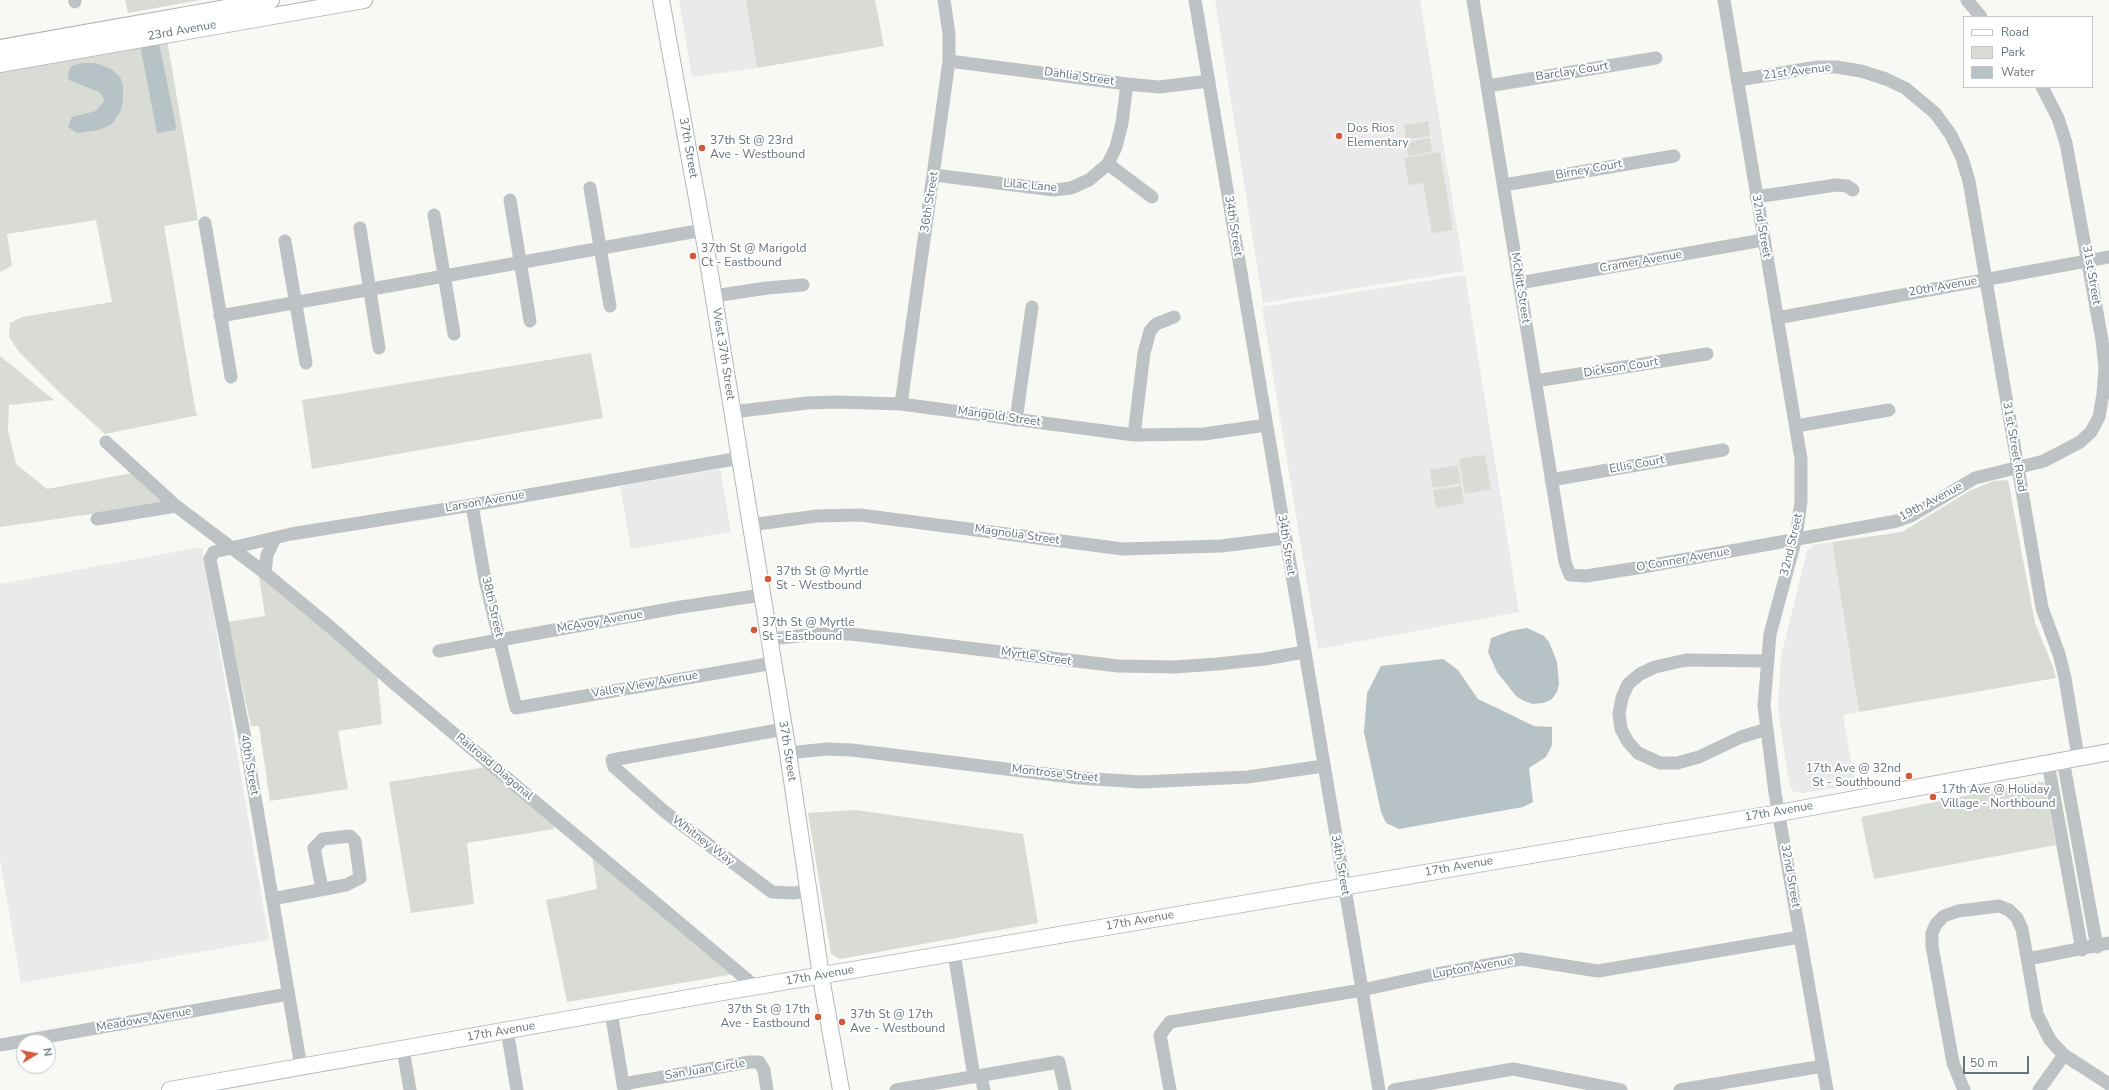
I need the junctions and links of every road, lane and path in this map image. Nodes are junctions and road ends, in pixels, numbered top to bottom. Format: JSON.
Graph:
{"nodes":[{"id":1,"x":271,"y":0,"type":"edge"},
{"id":2,"x":364,"y":0,"type":"edge"},
{"id":3,"x":661,"y":0,"type":"edge"},
{"id":4,"x":944,"y":0,"type":"edge"},
{"id":5,"x":1195,"y":0,"type":"edge"},
{"id":6,"x":1473,"y":0,"type":"edge"},
{"id":7,"x":1724,"y":0,"type":"edge"},
{"id":8,"x":1967,"y":0,"type":"edge"},
{"id":9,"x":1980,"y":16,"type":"edge"},
{"id":10,"x":0,"y":58,"type":"edge"},
{"id":11,"x":1656,"y":58,"type":"dead end"},
{"id":12,"x":950,"y":61,"type":"junction"},
{"id":13,"x":1738,"y":80,"type":"junction"},
{"id":14,"x":1209,"y":81,"type":"junction"},
{"id":15,"x":1127,"y":84,"type":"junction"},
{"id":16,"x":1488,"y":86,"type":"junction"},
{"id":17,"x":2043,"y":88,"type":"edge"},
{"id":18,"x":1952,"y":137,"type":"joint"},
{"id":19,"x":1674,"y":156,"type":"dead end"},
{"id":20,"x":1108,"y":164,"type":"junction"},
{"id":21,"x":934,"y":174,"type":"junction"},
{"id":22,"x":1504,"y":185,"type":"junction"},
{"id":23,"x":590,"y":188,"type":"dead end"},
{"id":24,"x":1853,"y":190,"type":"dead end"},
{"id":25,"x":1152,"y":197,"type":"dead end"},
{"id":26,"x":1756,"y":197,"type":"junction"},
{"id":27,"x":510,"y":200,"type":"dead end"},
{"id":28,"x":434,"y":215,"type":"dead end"},
{"id":29,"x":205,"y":223,"type":"dead end"},
{"id":30,"x":360,"y":228,"type":"dead end"},
{"id":31,"x":703,"y":230,"type":"junction"},
{"id":32,"x":1764,"y":240,"type":"junction"},
{"id":33,"x":285,"y":241,"type":"dead end"},
{"id":34,"x":600,"y":248,"type":"junction"},
{"id":35,"x":2109,"y":257,"type":"edge"},
{"id":36,"x":2088,"y":260,"type":"junction"},
{"id":37,"x":520,"y":262,"type":"junction"},
{"id":38,"x":444,"y":275,"type":"junction"},
{"id":39,"x":1986,"y":279,"type":"junction"},
{"id":40,"x":1519,"y":283,"type":"junction"},
{"id":41,"x":803,"y":285,"type":"dead end"},
{"id":42,"x":369,"y":289,"type":"junction"},
{"id":43,"x":714,"y":296,"type":"junction"},
{"id":44,"x":296,"y":302,"type":"junction"},
{"id":45,"x":610,"y":306,"type":"dead end"},
{"id":46,"x":1032,"y":307,"type":"dead end"},
{"id":47,"x":220,"y":316,"type":"junction"},
{"id":48,"x":1174,"y":316,"type":"dead end"},
{"id":49,"x":1777,"y":318,"type":"junction"},
{"id":50,"x":530,"y":321,"type":"dead end"},
{"id":51,"x":454,"y":334,"type":"dead end"},
{"id":52,"x":379,"y":348,"type":"dead end"},
{"id":53,"x":1707,"y":354,"type":"dead end"},
{"id":54,"x":306,"y":362,"type":"dead end"},
{"id":55,"x":230,"y":377,"type":"dead end"},
{"id":56,"x":1535,"y":381,"type":"junction"},
{"id":57,"x":901,"y":404,"type":"junction"},
{"id":58,"x":1889,"y":410,"type":"dead end"},
{"id":59,"x":732,"y":412,"type":"junction"},
{"id":60,"x":1016,"y":420,"type":"junction"},
{"id":61,"x":1266,"y":424,"type":"junction"},
{"id":62,"x":1796,"y":426,"type":"junction"},
{"id":63,"x":1134,"y":435,"type":"junction"},
{"id":64,"x":106,"y":442,"type":"dead end"},
{"id":65,"x":1723,"y":450,"type":"dead end"},
{"id":66,"x":740,"y":458,"type":"junction"},
{"id":67,"x":2018,"y":468,"type":"junction"},
{"id":68,"x":1551,"y":480,"type":"junction"},
{"id":69,"x":472,"y":505,"type":"junction"},
{"id":70,"x":176,"y":506,"type":"junction"},
{"id":71,"x":97,"y":519,"type":"dead end"},
{"id":72,"x":750,"y":525,"type":"junction"},
{"id":73,"x":275,"y":538,"type":"junction"},
{"id":74,"x":1285,"y":538,"type":"junction"},
{"id":75,"x":1796,"y":538,"type":"junction"},
{"id":76,"x":231,"y":548,"type":"junction"},
{"id":77,"x":265,"y":573,"type":"junction"},
{"id":78,"x":1570,"y":575,"type":"joint"},
{"id":79,"x":762,"y":595,"type":"junction"},
{"id":80,"x":769,"y":639,"type":"junction"},
{"id":81,"x":500,"y":640,"type":"junction"},
{"id":82,"x":439,"y":651,"type":"dead end"},
{"id":83,"x":1304,"y":652,"type":"junction"},
{"id":84,"x":1767,"y":661,"type":"junction"},
{"id":85,"x":773,"y":663,"type":"junction"},
{"id":86,"x":516,"y":708,"type":"joint"},
{"id":87,"x":784,"y":729,"type":"junction"},
{"id":88,"x":1767,"y":729,"type":"junction"},
{"id":89,"x":2109,"y":752,"type":"edge"},
{"id":90,"x":788,"y":753,"type":"junction"},
{"id":91,"x":2063,"y":760,"type":"junction"},
{"id":92,"x":1323,"y":766,"type":"junction"},
{"id":93,"x":1779,"y":813,"type":"junction"},
{"id":94,"x":1344,"y":886,"type":"junction"},
{"id":95,"x":322,"y":889,"type":"junction"},
{"id":96,"x":808,"y":891,"type":"junction"},
{"id":97,"x":272,"y":899,"type":"junction"},
{"id":98,"x":1800,"y":937,"type":"junction"},
{"id":99,"x":2103,"y":945,"type":"edge"},
{"id":100,"x":2082,"y":950,"type":"junction"},
{"id":101,"x":954,"y":953,"type":"junction"},
{"id":102,"x":2028,"y":959,"type":"junction"},
{"id":103,"x":821,"y":976,"type":"junction"},
{"id":104,"x":756,"y":987,"type":"junction"},
{"id":105,"x":1362,"y":990,"type":"junction"},
{"id":106,"x":288,"y":994,"type":"junction"},
{"id":107,"x":611,"y":1012,"type":"junction"},
{"id":108,"x":507,"y":1030,"type":"junction"},
{"id":109,"x":0,"y":1045,"type":"edge"},
{"id":110,"x":403,"y":1049,"type":"junction"},
{"id":111,"x":2064,"y":1055,"type":"junction"},
{"id":112,"x":1823,"y":1066,"type":"junction"},
{"id":113,"x":301,"y":1067,"type":"junction"},
{"id":114,"x":978,"y":1076,"type":"junction"},
{"id":115,"x":2108,"y":1081,"type":"edge"},
{"id":116,"x":623,"y":1087,"type":"edge"},
{"id":117,"x":170,"y":1090,"type":"edge"},
{"id":118,"x":410,"y":1090,"type":"edge"},
{"id":119,"x":517,"y":1090,"type":"edge"},
{"id":120,"x":767,"y":1090,"type":"edge"},
{"id":121,"x":840,"y":1090,"type":"edge"},
{"id":122,"x":896,"y":1090,"type":"edge"},
{"id":123,"x":984,"y":1090,"type":"edge"},
{"id":124,"x":1065,"y":1090,"type":"edge"},
{"id":125,"x":1170,"y":1090,"type":"edge"},
{"id":126,"x":1379,"y":1090,"type":"edge"},
{"id":127,"x":1394,"y":1090,"type":"edge"},
{"id":128,"x":1621,"y":1090,"type":"edge"},
{"id":129,"x":1680,"y":1090,"type":"edge"},
{"id":130,"x":1827,"y":1090,"type":"edge"},
{"id":131,"x":1964,"y":1090,"type":"edge"},
{"id":132,"x":2039,"y":1090,"type":"edge"}],
"edges":[{"from":1,"to":10,"type":"main road","name":"23rd Avenue"},
{"from":2,"to":10,"type":"main road","name":"23rd Avenue"},
{"from":3,"to":31,"type":"main road","name":"37th Street"},
{"from":4,"to":12,"type":"street","name":"36th Street"},
{"from":5,"to":14,"type":"street","name":"34th Street"},
{"from":6,"to":16,"type":"street","name":"McNitt Street"},
{"from":7,"to":13,"type":"street","name":"32nd Street"},
{"from":8,"to":9,"type":"street"},
{"from":11,"to":16,"type":"street","name":"Barclay Court"},
{"from":12,"to":15,"type":"street","name":"Dahlia Street"},
{"from":12,"to":21,"type":"street","name":"36th Street"},
{"from":13,"to":18,"type":"street","name":"21st Avenue"},
{"from":13,"to":26,"type":"street","name":"32nd Street"},
{"from":14,"to":15,"type":"street","name":"Dahlia Street"},
{"from":14,"to":61,"type":"street","name":"34th Street"},
{"from":15,"to":20,"type":"street","name":"Lilac Lane"},
{"from":16,"to":22,"type":"street","name":"McNitt Street"},
{"from":17,"to":36,"type":"street","name":"31st Street"},
{"from":18,"to":39,"type":"street","name":"31st Street Road"},
{"from":19,"to":22,"type":"street","name":"Birney Court"},
{"from":20,"to":21,"type":"street","name":"Lilac Lane"},
{"from":20,"to":25,"type":"street"},
{"from":21,"to":57,"type":"street","name":"36th Street"},
{"from":22,"to":40,"type":"street","name":"McNitt Street"},
{"from":23,"to":34,"type":"street"},
{"from":24,"to":26,"type":"street"},
{"from":26,"to":32,"type":"street","name":"32nd Street"},
{"from":27,"to":37,"type":"street"},
{"from":28,"to":38,"type":"street"},
{"from":29,"to":47,"type":"street"},
{"from":30,"to":42,"type":"street"},
{"from":31,"to":34,"type":"street"},
{"from":31,"to":43,"type":"main road","name":"37th Street"},
{"from":32,"to":40,"type":"street","name":"Cramer Avenue"},
{"from":32,"to":49,"type":"street","name":"32nd Street"},
{"from":33,"to":44,"type":"street"},
{"from":34,"to":37,"type":"street"},
{"from":34,"to":45,"type":"street"},
{"from":35,"to":36,"type":"street","name":"20th Avenue"},
{"from":36,"to":39,"type":"street","name":"20th Avenue"},
{"from":36,"to":67,"type":"street","name":"31st Street"},
{"from":37,"to":38,"type":"street"},
{"from":37,"to":50,"type":"street"},
{"from":38,"to":42,"type":"street"},
{"from":38,"to":51,"type":"street"},
{"from":39,"to":49,"type":"street","name":"20th Avenue"},
{"from":39,"to":67,"type":"street","name":"31st Street Road"},
{"from":40,"to":56,"type":"street","name":"McNitt Street"},
{"from":41,"to":43,"type":"street"},
{"from":42,"to":44,"type":"street"},
{"from":42,"to":52,"type":"street"},
{"from":43,"to":59,"type":"main road","name":"West 37th Street"},
{"from":44,"to":47,"type":"street"},
{"from":44,"to":54,"type":"street"},
{"from":46,"to":60,"type":"street"},
{"from":47,"to":55,"type":"street"},
{"from":48,"to":63,"type":"street"},
{"from":49,"to":62,"type":"street","name":"32nd Street"},
{"from":53,"to":56,"type":"street","name":"Dickson Court"},
{"from":56,"to":68,"type":"street","name":"McNitt Street"},
{"from":57,"to":59,"type":"street","name":"Marigold Street"},
{"from":57,"to":60,"type":"street","name":"Marigold Street"},
{"from":58,"to":62,"type":"street"},
{"from":59,"to":66,"type":"main road","name":"37th Street"},
{"from":60,"to":63,"type":"street","name":"Marigold Street"},
{"from":61,"to":63,"type":"street","name":"Marigold Street"},
{"from":61,"to":74,"type":"street","name":"34th Street"},
{"from":62,"to":75,"type":"street","name":"32nd Street"},
{"from":64,"to":70,"type":"street"},
{"from":65,"to":68,"type":"street","name":"Ellis Court"},
{"from":66,"to":69,"type":"street","name":"Larson Avenue"},
{"from":66,"to":72,"type":"main road","name":"37th Street"},
{"from":67,"to":75,"type":"street","name":"19th Avenue"},
{"from":67,"to":91,"type":"street","name":"31st Street Road"},
{"from":68,"to":78,"type":"street","name":"McNitt Street"},
{"from":69,"to":73,"type":"street","name":"Larson Avenue"},
{"from":69,"to":81,"type":"street","name":"38th Street"},
{"from":70,"to":71,"type":"street"},
{"from":70,"to":76,"type":"street"},
{"from":72,"to":74,"type":"street","name":"Magnolia Street"},
{"from":72,"to":79,"type":"main road","name":"37th Street"},
{"from":73,"to":76,"type":"street","name":"Larson Avenue"},
{"from":73,"to":77,"type":"street"},
{"from":74,"to":83,"type":"street","name":"34th Street"},
{"from":75,"to":78,"type":"street","name":"O'Conner Avenue"},
{"from":75,"to":84,"type":"street","name":"32nd Street"},
{"from":76,"to":77,"type":"street","name":"Railroad Diagonal"},
{"from":76,"to":97,"type":"street","name":"40th Street"},
{"from":77,"to":104,"type":"street","name":"Railroad Diagonal"},
{"from":79,"to":80,"type":"main road","name":"37th Street"},
{"from":79,"to":81,"type":"street","name":"McAvoy Avenue"},
{"from":80,"to":83,"type":"street","name":"Myrtle Street"},
{"from":80,"to":85,"type":"main road","name":"37th Street"},
{"from":81,"to":82,"type":"street","name":"McAvoy Avenue"},
{"from":81,"to":86,"type":"street","name":"38th Street"},
{"from":83,"to":92,"type":"street","name":"34th Street"},
{"from":84,"to":88,"type":"street","name":"32nd Street"},
{"from":84,"to":88,"type":"street"},
{"from":85,"to":86,"type":"street","name":"Valley View Avenue"},
{"from":85,"to":87,"type":"main road","name":"37th Street"},
{"from":87,"to":90,"type":"main road","name":"37th Street"},
{"from":87,"to":96,"type":"street","name":"Whitney Way"},
{"from":88,"to":93,"type":"street","name":"32nd Street"},
{"from":89,"to":91,"type":"main road","name":"17th Avenue"},
{"from":90,"to":92,"type":"street","name":"Montrose Street"},
{"from":90,"to":96,"type":"main road","name":"37th Street"},
{"from":91,"to":93,"type":"main road","name":"17th Avenue"},
{"from":91,"to":99,"type":"street"},
{"from":91,"to":100,"type":"street"},
{"from":92,"to":94,"type":"street","name":"34th Street"},
{"from":93,"to":94,"type":"main road","name":"17th Avenue"},
{"from":93,"to":98,"type":"street","name":"32nd Street"},
{"from":94,"to":101,"type":"main road","name":"17th Avenue"},
{"from":94,"to":105,"type":"street","name":"34th Street"},
{"from":95,"to":95,"type":"street"},
{"from":95,"to":97,"type":"street"},
{"from":96,"to":103,"type":"main road","name":"37th Street"},
{"from":97,"to":106,"type":"street","name":"40th Street"},
{"from":98,"to":105,"type":"street","name":"Lupton Avenue"},
{"from":98,"to":112,"type":"street","name":"32nd Street"},
{"from":99,"to":100,"type":"street"},
{"from":100,"to":102,"type":"street"},
{"from":101,"to":103,"type":"main road","name":"17th Avenue"},
{"from":101,"to":114,"type":"street"},
{"from":102,"to":111,"type":"street"},
{"from":102,"to":131,"type":"street"},
{"from":103,"to":104,"type":"main road","name":"17th Avenue"},
{"from":103,"to":121,"type":"main road","name":"37th Street"},
{"from":104,"to":107,"type":"main road","name":"17th Avenue"},
{"from":105,"to":125,"type":"street","name":"Lupton Avenue"},
{"from":105,"to":126,"type":"street","name":"34th Street"},
{"from":106,"to":109,"type":"street","name":"Meadows Avenue"},
{"from":106,"to":113,"type":"street","name":"40th Street"},
{"from":107,"to":108,"type":"main road","name":"17th Avenue"},
{"from":107,"to":116,"type":"street"},
{"from":108,"to":110,"type":"main road","name":"17th Avenue"},
{"from":108,"to":119,"type":"street"},
{"from":110,"to":113,"type":"main road","name":"17th Avenue"},
{"from":110,"to":118,"type":"street"},
{"from":111,"to":115,"type":"street"},
{"from":111,"to":132,"type":"street"},
{"from":112,"to":129,"type":"street"},
{"from":112,"to":130,"type":"street","name":"32nd Street"},
{"from":113,"to":117,"type":"main road","name":"17th Avenue"},
{"from":114,"to":122,"type":"street"},
{"from":114,"to":123,"type":"street"},
{"from":114,"to":124,"type":"street"},
{"from":116,"to":120,"type":"street","name":"San Juan Circle"},
{"from":127,"to":128,"type":"street"}]}
